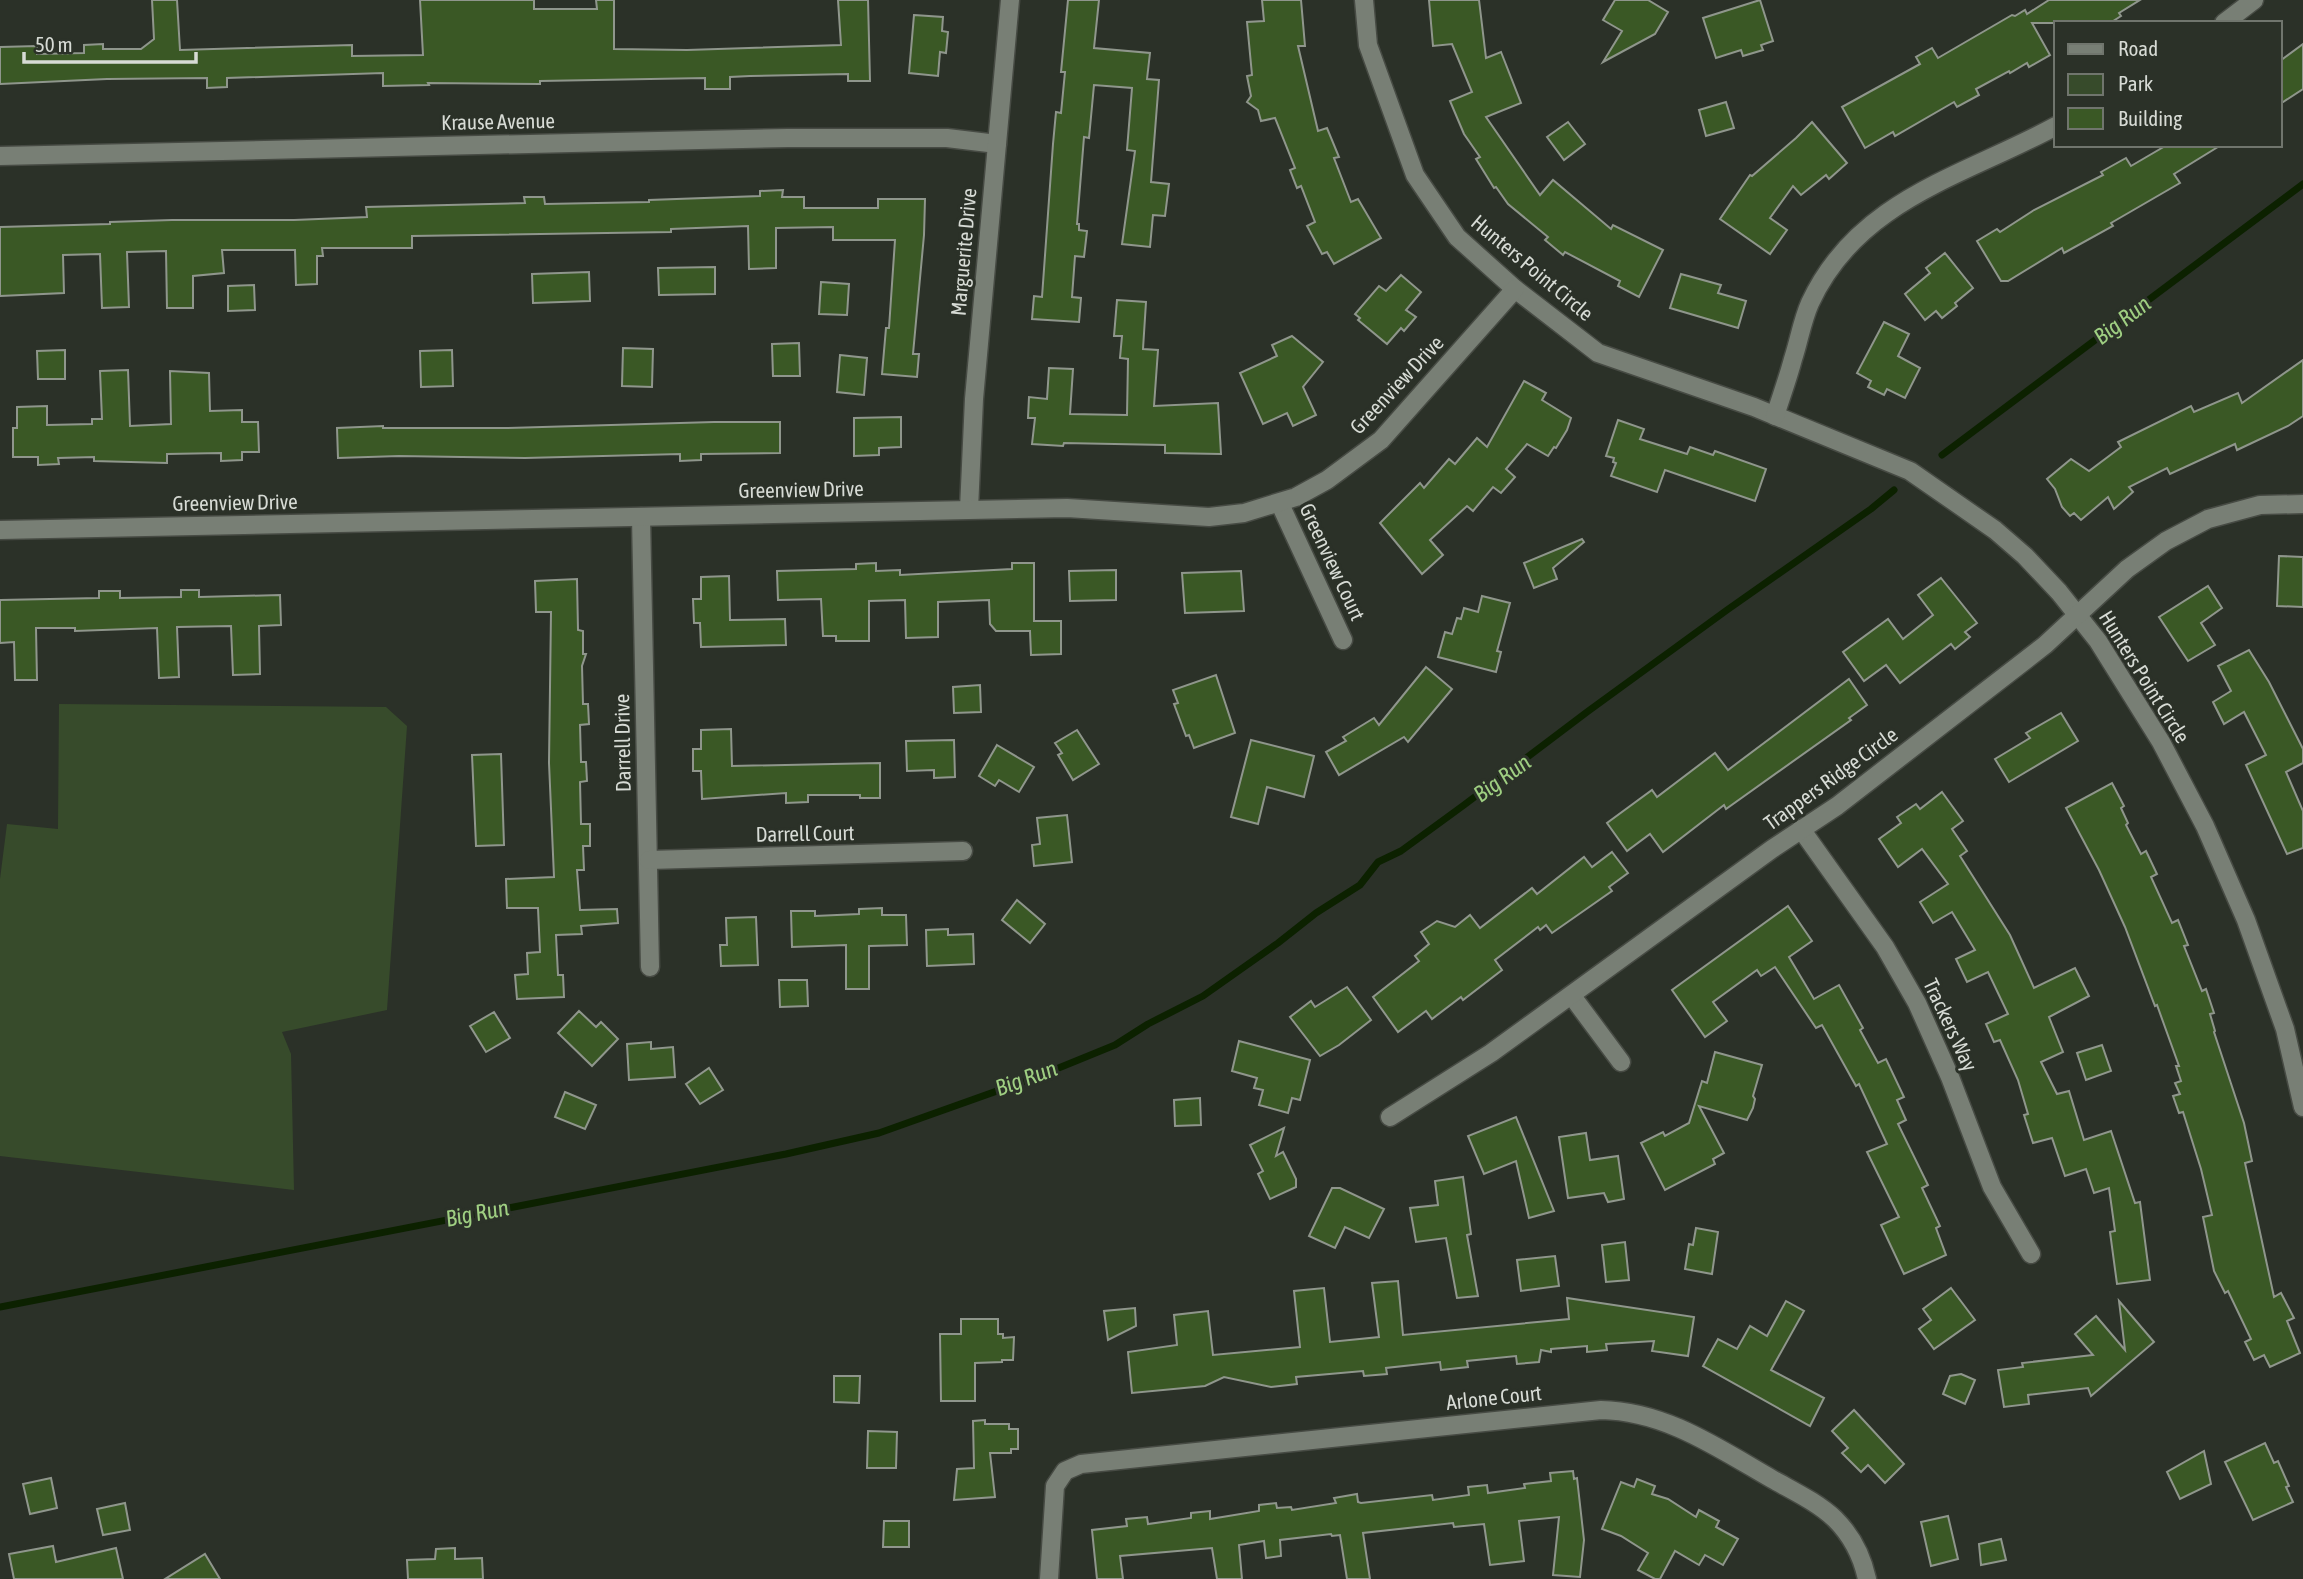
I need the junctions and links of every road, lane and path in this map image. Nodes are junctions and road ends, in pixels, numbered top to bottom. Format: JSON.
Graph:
{"nodes":[{"id":1,"x":1010,"y":0,"type":"edge"},
{"id":2,"x":1364,"y":0,"type":"edge"},
{"id":3,"x":2254,"y":0,"type":"edge"},
{"id":4,"x":2227,"y":21,"type":"edge"},
{"id":5,"x":2054,"y":128,"type":"edge"},
{"id":6,"x":997,"y":144,"type":"junction"},
{"id":7,"x":0,"y":156,"type":"edge"},
{"id":8,"x":1515,"y":289,"type":"junction"},
{"id":9,"x":1775,"y":415,"type":"junction"},
{"id":10,"x":1280,"y":503,"type":"junction"},
{"id":11,"x":2303,"y":504,"type":"edge"},
{"id":12,"x":969,"y":509,"type":"junction"},
{"id":13,"x":641,"y":517,"type":"junction"},
{"id":14,"x":0,"y":530,"type":"edge"},
{"id":15,"x":2078,"y":615,"type":"junction"},
{"id":16,"x":1343,"y":640,"type":"dead end"},
{"id":17,"x":1801,"y":829,"type":"junction"},
{"id":18,"x":963,"y":851,"type":"dead end"},
{"id":19,"x":649,"y":860,"type":"junction"},
{"id":20,"x":650,"y":967,"type":"dead end"},
{"id":21,"x":1572,"y":996,"type":"junction"},
{"id":22,"x":2303,"y":1024,"type":"edge"},
{"id":23,"x":2285,"y":1029,"type":"junction"},
{"id":24,"x":1621,"y":1062,"type":"dead end"},
{"id":25,"x":2303,"y":1107,"type":"edge"},
{"id":26,"x":1390,"y":1117,"type":"dead end"},
{"id":27,"x":2031,"y":1254,"type":"dead end"},
{"id":28,"x":1049,"y":1579,"type":"edge"},
{"id":29,"x":1867,"y":1579,"type":"edge"}],
"edges":[{"from":1,"to":6,"type":"street","name":"Marguerite Drive"},
{"from":2,"to":8,"type":"street","name":"Hunters Point Circle"},
{"from":3,"to":4,"type":"street"},
{"from":5,"to":9,"type":"street"},
{"from":6,"to":7,"type":"street","name":"Krause Avenue"},
{"from":6,"to":12,"type":"street","name":"Marguerite Drive"},
{"from":8,"to":9,"type":"street","name":"Hunters Point Circle"},
{"from":8,"to":10,"type":"street","name":"Greenview Drive"},
{"from":9,"to":15,"type":"street","name":"Hunters Point Circle"},
{"from":10,"to":12,"type":"street","name":"Greenview Drive"},
{"from":10,"to":16,"type":"street","name":"Greenview Court"},
{"from":11,"to":15,"type":"street","name":"Trappers Ridge Circle"},
{"from":12,"to":13,"type":"street","name":"Greenview Drive"},
{"from":13,"to":14,"type":"street","name":"Greenview Drive"},
{"from":13,"to":19,"type":"street","name":"Darrell Drive"},
{"from":15,"to":17,"type":"street","name":"Trappers Ridge Circle"},
{"from":15,"to":23,"type":"street","name":"Hunters Point Circle"},
{"from":17,"to":21,"type":"street","name":"Trappers Ridge Circle"},
{"from":17,"to":27,"type":"street","name":"Trackers Way"},
{"from":18,"to":19,"type":"street","name":"Darrell Court"},
{"from":19,"to":20,"type":"street","name":"Darrell Drive"},
{"from":21,"to":24,"type":"street"},
{"from":21,"to":26,"type":"street","name":"Trappers Ridge Circle"},
{"from":22,"to":23,"type":"street"},
{"from":23,"to":25,"type":"street","name":"Hunters Point Circle"},
{"from":28,"to":29,"type":"street","name":"Arlone Court"}]}
